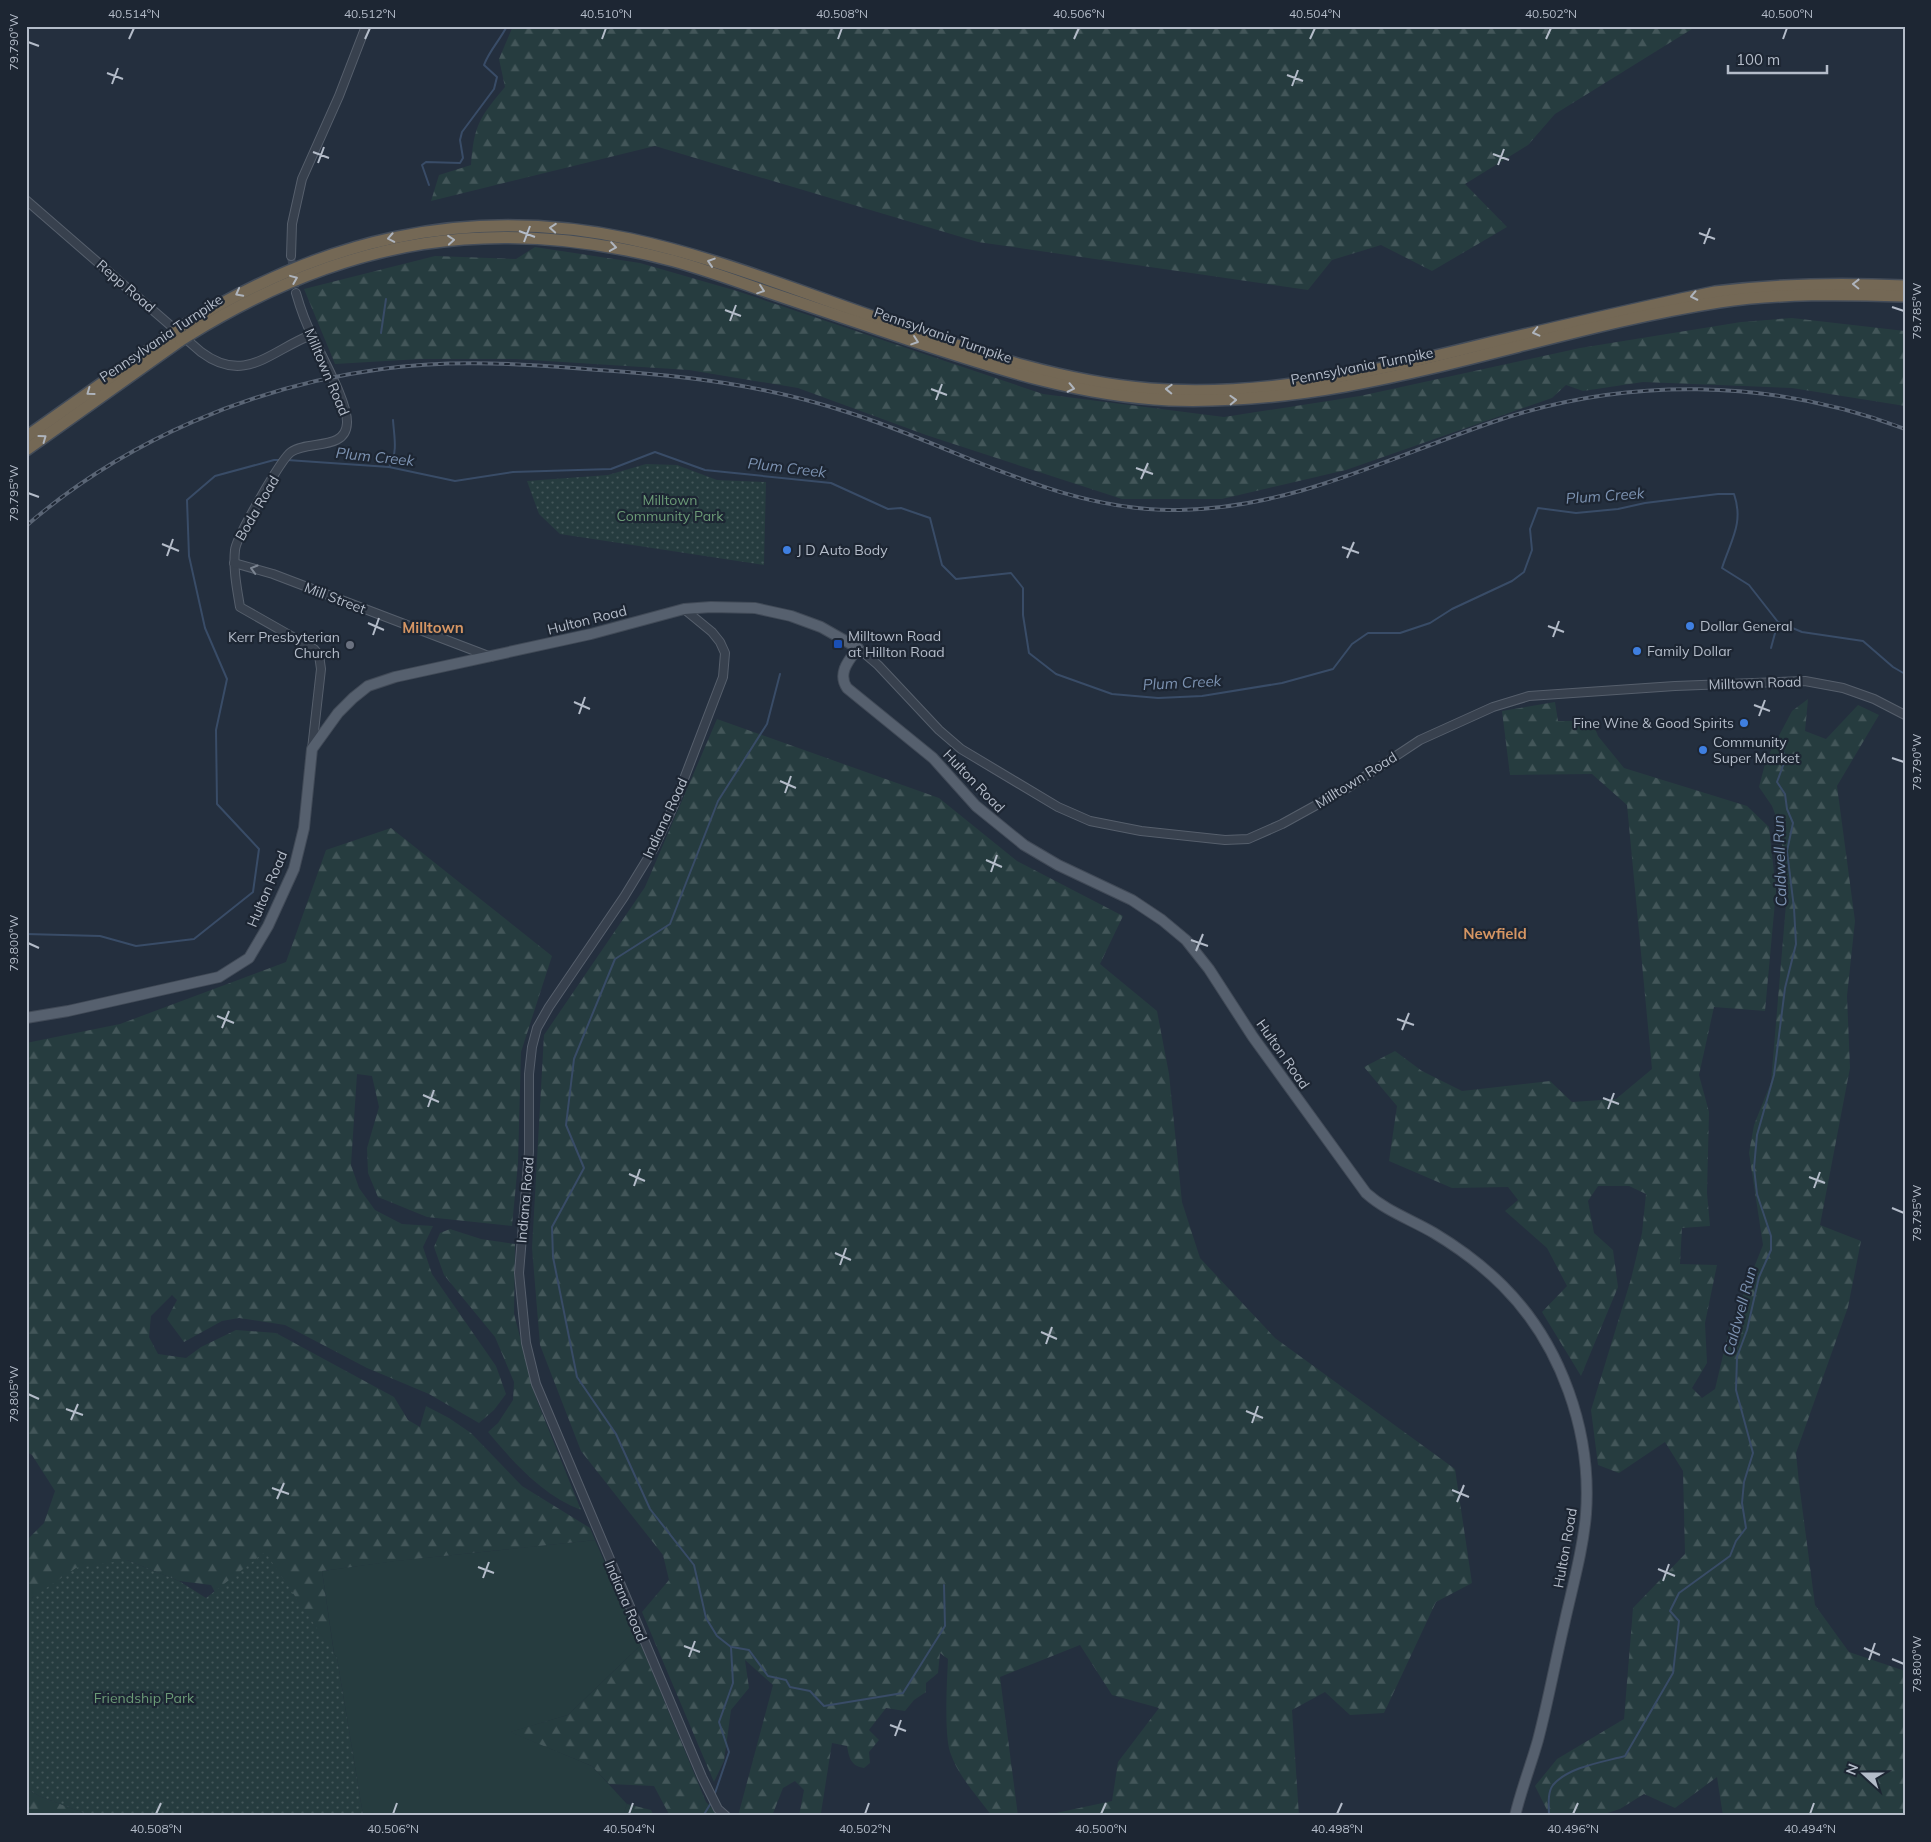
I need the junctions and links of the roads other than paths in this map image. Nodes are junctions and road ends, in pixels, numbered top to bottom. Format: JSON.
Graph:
{"nodes":[{"id":1,"x":366,"y":26,"type":"edge"},
{"id":2,"x":26,"y":200,"type":"edge"},
{"id":3,"x":291,"y":256,"type":"tunnel mouth"},
{"id":4,"x":1905,"y":286,"type":"edge"},
{"id":5,"x":296,"y":292,"type":"tunnel mouth"},
{"id":6,"x":1905,"y":296,"type":"edge"},
{"id":7,"x":181,"y":334,"type":"junction"},
{"id":8,"x":311,"y":335,"type":"junction"},
{"id":9,"x":26,"y":437,"type":"edge"},
{"id":10,"x":26,"y":450,"type":"edge"},
{"id":11,"x":279,"y":470,"type":"joint"},
{"id":12,"x":234,"y":563,"type":"junction"},
{"id":13,"x":684,"y":609,"type":"junction"},
{"id":14,"x":858,"y":648,"type":"junction"},
{"id":15,"x":491,"y":657,"type":"junction"},
{"id":16,"x":1905,"y":715,"type":"edge"},
{"id":17,"x":312,"y":749,"type":"junction"},
{"id":18,"x":26,"y":1018,"type":"edge"},
{"id":19,"x":726,"y":1816,"type":"edge"},
{"id":20,"x":1515,"y":1816,"type":"edge"}],
"edges":[{"from":1,"to":3,"type":"street"},
{"from":2,"to":8,"type":"street","name":"Repp Road"},
{"from":4,"to":7,"type":"highway","name":"Pennsylvania Turnpike","one_way":true},
{"from":5,"to":8,"type":"street","name":"Milltown Road"},
{"from":7,"to":6,"type":"highway","name":"Pennsylvania Turnpike","one_way":true},
{"from":7,"to":9,"type":"highway","name":"Pennsylvania Turnpike","one_way":true},
{"from":10,"to":7,"type":"highway","name":"Pennsylvania Turnpike","one_way":true},
{"from":8,"to":11,"type":"street","name":"Milltown Road"},
{"from":11,"to":12,"type":"street","name":"Boda Road"},
{"from":15,"to":12,"type":"street","name":"Mill Street","one_way":true},
{"from":12,"to":17,"type":"street","name":"Boda Road"},
{"from":13,"to":14,"type":"main road","name":"Hulton Road"},
{"from":13,"to":15,"type":"main road","name":"Hulton Road"},
{"from":13,"to":19,"type":"street","name":"Indiana Road"},
{"from":14,"to":16,"type":"street","name":"Milltown Road"},
{"from":14,"to":20,"type":"main road","name":"Hulton Road"},
{"from":15,"to":17,"type":"main road","name":"Hulton Road"},
{"from":17,"to":18,"type":"main road","name":"Hulton Road"}]}
